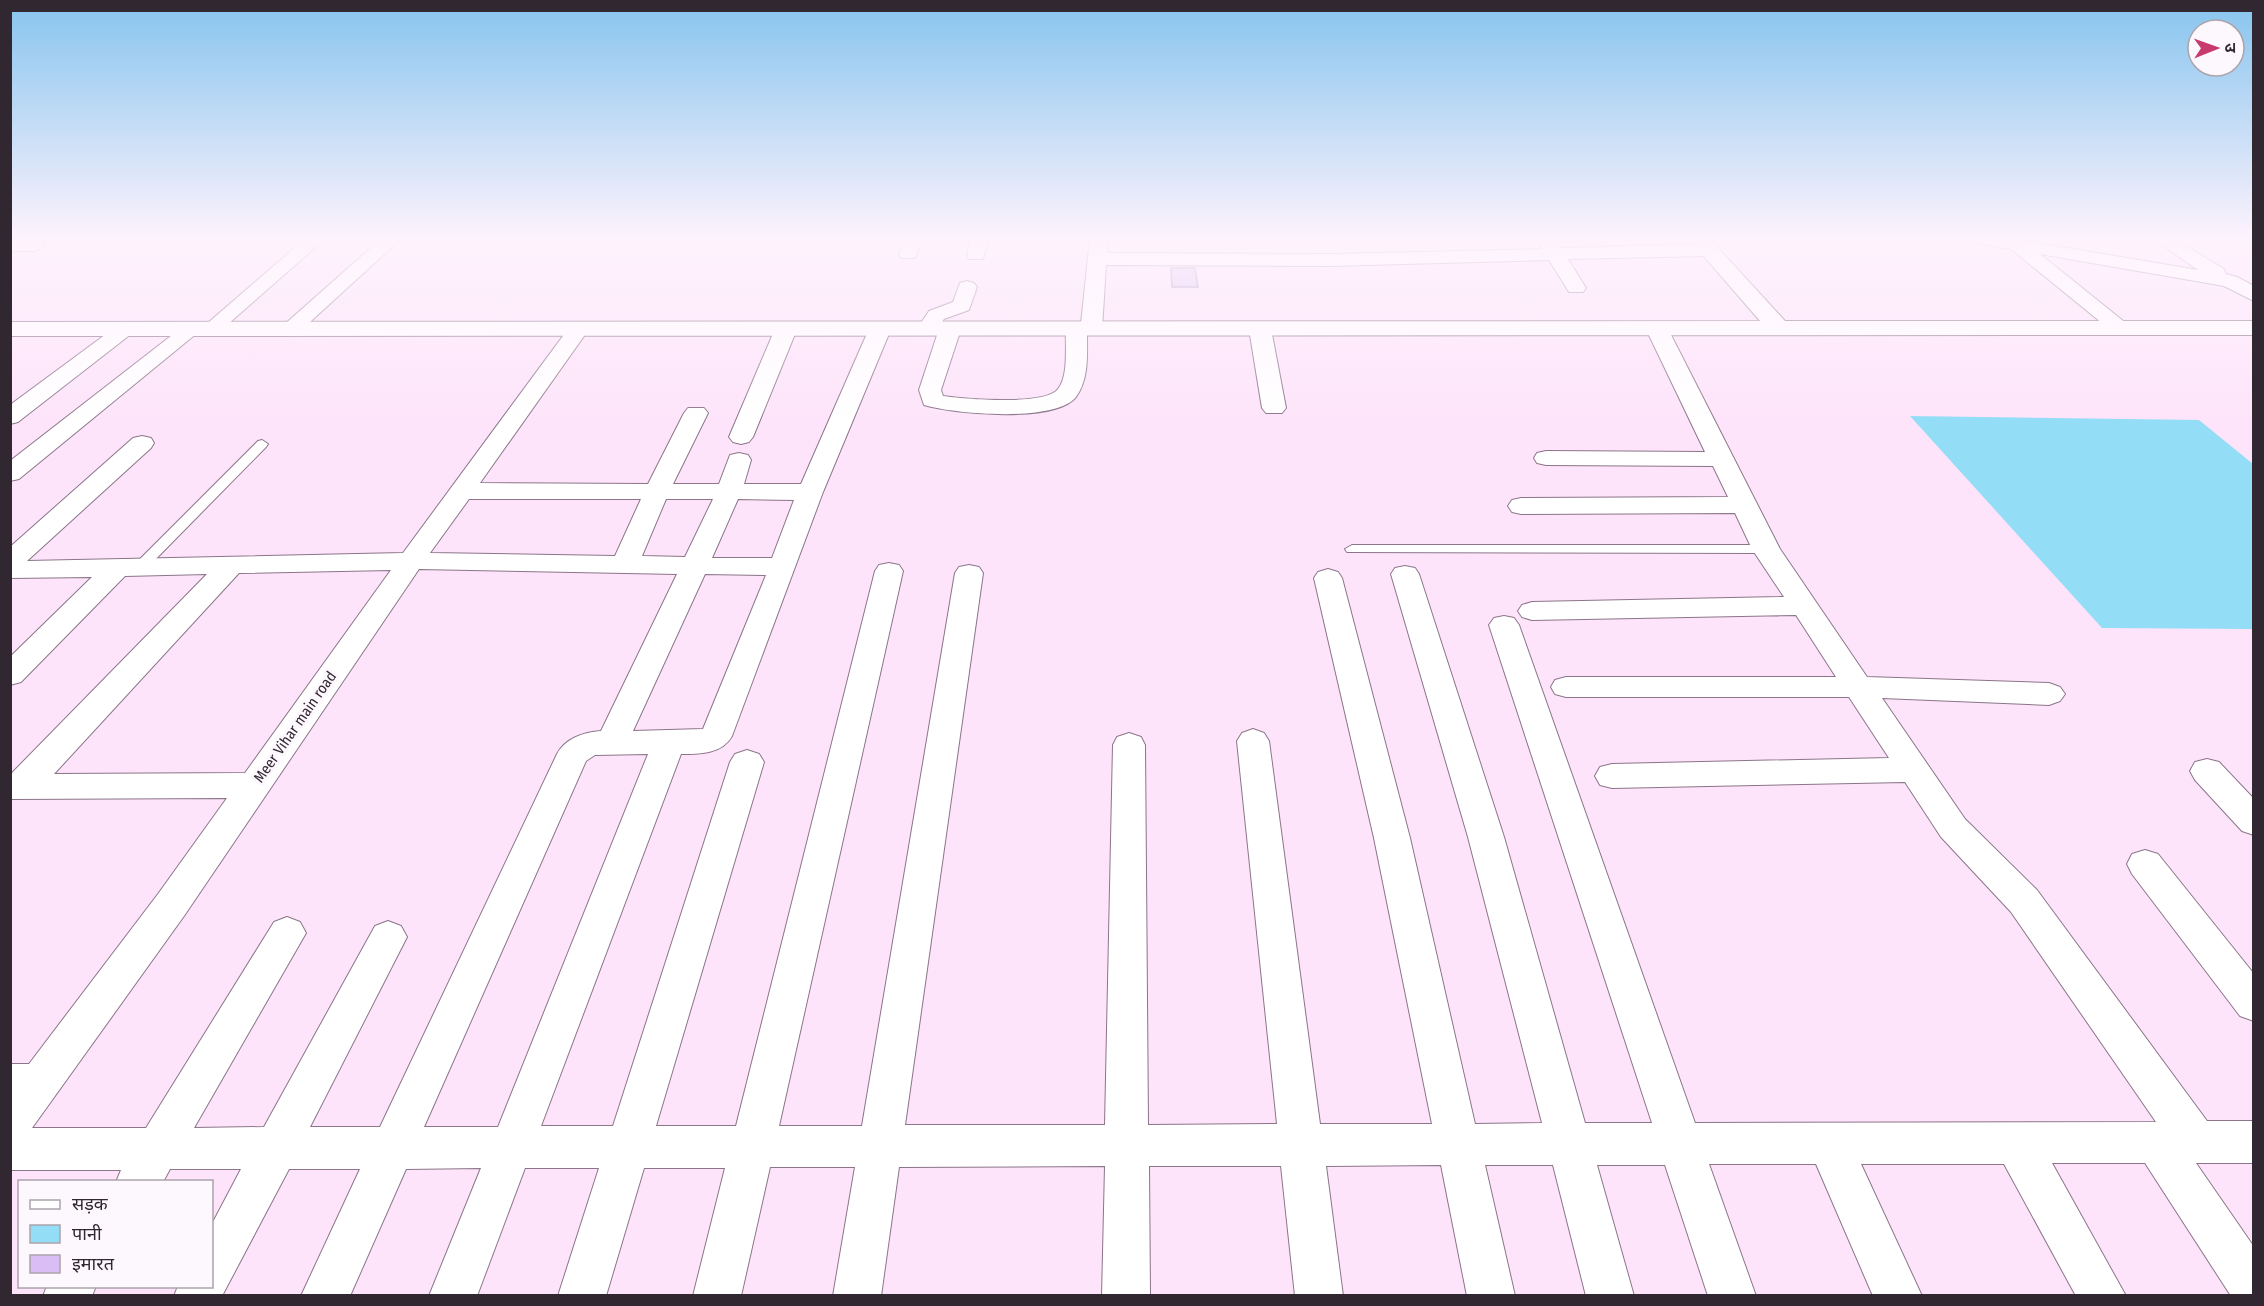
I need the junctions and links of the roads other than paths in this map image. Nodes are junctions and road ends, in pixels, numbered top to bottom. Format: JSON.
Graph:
{"nodes":[{"id":1,"x":240,"y":299,"type":"edge"},
{"id":2,"x":325,"y":299,"type":"edge"},
{"id":3,"x":964,"y":299,"type":"edge"},
{"id":4,"x":1090,"y":299,"type":"edge"},
{"id":5,"x":1752,"y":299,"type":"edge"},
{"id":6,"x":2084,"y":299,"type":"edge"},
{"id":7,"x":292,"y":328,"type":"junction"},
{"id":8,"x":2120,"y":328,"type":"junction"},
{"id":9,"x":2253,"y":328,"type":"edge"},
{"id":10,"x":202,"y":329,"type":"junction"},
{"id":11,"x":578,"y":329,"type":"junction"},
{"id":12,"x":786,"y":329,"type":"junction"},
{"id":13,"x":880,"y":329,"type":"junction"},
{"id":14,"x":939,"y":329,"type":"junction"},
{"id":15,"x":1084,"y":329,"type":"junction"},
{"id":16,"x":1658,"y":329,"type":"junction"},
{"id":17,"x":12,"y":330,"type":"edge"},
{"id":18,"x":124,"y":330,"type":"junction"},
{"id":19,"x":1260,"y":330,"type":"junction"},
{"id":20,"x":1780,"y":330,"type":"junction"},
{"id":21,"x":1274,"y":408,"type":"dead end"},
{"id":22,"x":696,"y":413,"type":"dead end"},
{"id":23,"x":10,"y":417,"type":"edge"},
{"id":24,"x":142,"y":443,"type":"dead end"},
{"id":25,"x":262,"y":444,"type":"dead end"},
{"id":26,"x":1546,"y":458,"type":"dead end"},
{"id":27,"x":1722,"y":459,"type":"junction"},
{"id":28,"x":10,"y":474,"type":"edge"},
{"id":29,"x":462,"y":491,"type":"junction"},
{"id":30,"x":657,"y":491,"type":"junction"},
{"id":31,"x":729,"y":492,"type":"junction"},
{"id":32,"x":810,"y":492,"type":"junction"},
{"id":33,"x":1745,"y":505,"type":"junction"},
{"id":34,"x":1521,"y":506,"type":"dead end"},
{"id":35,"x":1766,"y":549,"type":"junction"},
{"id":36,"x":411,"y":561,"type":"junction"},
{"id":37,"x":10,"y":562,"type":"edge"},
{"id":38,"x":1340,"y":563,"type":"joint"},
{"id":39,"x":625,"y":564,"type":"junction"},
{"id":40,"x":696,"y":564,"type":"junction"},
{"id":41,"x":231,"y":565,"type":"junction"},
{"id":42,"x":129,"y":567,"type":"junction"},
{"id":43,"x":783,"y":567,"type":"junction"},
{"id":44,"x":10,"y":570,"type":"edge"},
{"id":45,"x":889,"y":571,"type":"dead end"},
{"id":46,"x":969,"y":573,"type":"dead end"},
{"id":47,"x":1405,"y":574,"type":"dead end"},
{"id":48,"x":1804,"y":606,"type":"junction"},
{"id":49,"x":10,"y":675,"type":"edge"},
{"id":50,"x":1566,"y":687,"type":"dead end"},
{"id":51,"x":1858,"y":687,"type":"junction"},
{"id":52,"x":2049,"y":694,"type":"dead end"},
{"id":53,"x":1253,"y":741,"type":"dead end"},
{"id":54,"x":612,"y":742,"type":"junction"},
{"id":55,"x":669,"y":743,"type":"junction"},
{"id":56,"x":1129,"y":744,"type":"dead end"},
{"id":57,"x":747,"y":762,"type":"dead end"},
{"id":58,"x":1914,"y":770,"type":"junction"},
{"id":59,"x":2207,"y":771,"type":"dead end"},
{"id":60,"x":1612,"y":776,"type":"dead end"},
{"id":61,"x":255,"y":786,"type":"junction"},
{"id":62,"x":16,"y":787,"type":"edge"},
{"id":63,"x":2253,"y":822,"type":"edge"},
{"id":64,"x":2145,"y":864,"type":"dead end"},
{"id":65,"x":287,"y":933,"type":"dead end"},
{"id":66,"x":387,"y":937,"type":"dead end"},
{"id":67,"x":2253,"y":1004,"type":"edge"},
{"id":68,"x":26,"y":1084,"type":"edge"},
{"id":69,"x":10,"y":1123,"type":"edge"},
{"id":70,"x":2177,"y":1142,"type":"junction"},
{"id":71,"x":2253,"y":1142,"type":"edge"},
{"id":72,"x":2016,"y":1143,"type":"junction"},
{"id":73,"x":1569,"y":1144,"type":"junction"},
{"id":74,"x":1680,"y":1144,"type":"junction"},
{"id":75,"x":1829,"y":1144,"type":"junction"},
{"id":76,"x":1301,"y":1145,"type":"junction"},
{"id":77,"x":1461,"y":1145,"type":"junction"},
{"id":78,"x":881,"y":1146,"type":"junction"},
{"id":79,"x":1127,"y":1146,"type":"junction"},
{"id":80,"x":627,"y":1147,"type":"junction"},
{"id":81,"x":753,"y":1147,"type":"junction"},
{"id":82,"x":276,"y":1148,"type":"junction"},
{"id":83,"x":392,"y":1148,"type":"junction"},
{"id":84,"x":511,"y":1148,"type":"junction"},
{"id":85,"x":10,"y":1149,"type":"edge"},
{"id":86,"x":148,"y":1165,"type":"edge"},
{"id":87,"x":213,"y":1268,"type":"edge"},
{"id":88,"x":2253,"y":1288,"type":"edge"},
{"id":89,"x":325,"y":1296,"type":"edge"},
{"id":90,"x":453,"y":1296,"type":"edge"},
{"id":91,"x":582,"y":1296,"type":"edge"},
{"id":92,"x":717,"y":1296,"type":"edge"},
{"id":93,"x":857,"y":1296,"type":"edge"},
{"id":94,"x":1126,"y":1296,"type":"edge"},
{"id":95,"x":1319,"y":1296,"type":"edge"},
{"id":96,"x":1491,"y":1296,"type":"edge"},
{"id":97,"x":1610,"y":1296,"type":"edge"},
{"id":98,"x":1732,"y":1296,"type":"edge"},
{"id":99,"x":1898,"y":1296,"type":"edge"},
{"id":100,"x":2102,"y":1296,"type":"edge"}],
"edges":[{"from":1,"to":10,"type":"street"},
{"from":2,"to":7,"type":"street"},
{"from":3,"to":14,"type":"street"},
{"from":4,"to":15,"type":"street"},
{"from":5,"to":20,"type":"main road"},
{"from":6,"to":8,"type":"street"},
{"from":7,"to":10,"type":"main road"},
{"from":7,"to":11,"type":"main road"},
{"from":8,"to":9,"type":"main road"},
{"from":8,"to":20,"type":"main road"},
{"from":10,"to":18,"type":"main road"},
{"from":10,"to":28,"type":"street"},
{"from":11,"to":12,"type":"main road"},
{"from":11,"to":29,"type":"street","name":"Meer Vihar main road"},
{"from":12,"to":13,"type":"main road"},
{"from":12,"to":31,"type":"street"},
{"from":13,"to":14,"type":"main road"},
{"from":13,"to":32,"type":"street"},
{"from":14,"to":15,"type":"main road"},
{"from":14,"to":15,"type":"street"},
{"from":15,"to":19,"type":"main road"},
{"from":16,"to":19,"type":"main road"},
{"from":16,"to":20,"type":"main road"},
{"from":16,"to":27,"type":"street"},
{"from":17,"to":18,"type":"main road"},
{"from":18,"to":23,"type":"street"},
{"from":19,"to":21,"type":"street"},
{"from":22,"to":30,"type":"street"},
{"from":24,"to":37,"type":"street"},
{"from":25,"to":42,"type":"lane"},
{"from":26,"to":27,"type":"street"},
{"from":27,"to":33,"type":"street"},
{"from":29,"to":30,"type":"street"},
{"from":29,"to":36,"type":"street","name":"Meer Vihar main road"},
{"from":30,"to":31,"type":"street"},
{"from":30,"to":39,"type":"street"},
{"from":31,"to":32,"type":"street"},
{"from":31,"to":40,"type":"street"},
{"from":32,"to":43,"type":"street"},
{"from":33,"to":34,"type":"street"},
{"from":33,"to":35,"type":"street"},
{"from":35,"to":38,"type":"lane"},
{"from":35,"to":48,"type":"street"},
{"from":36,"to":39,"type":"street"},
{"from":36,"to":41,"type":"street"},
{"from":36,"to":61,"type":"street","name":"Meer Vihar main road"},
{"from":38,"to":77,"type":"street"},
{"from":39,"to":40,"type":"street"},
{"from":40,"to":43,"type":"street"},
{"from":40,"to":54,"type":"street"},
{"from":41,"to":42,"type":"street"},
{"from":41,"to":62,"type":"street"},
{"from":42,"to":44,"type":"street"},
{"from":42,"to":49,"type":"street"},
{"from":43,"to":55,"type":"street"},
{"from":45,"to":81,"type":"street"},
{"from":46,"to":78,"type":"street"},
{"from":47,"to":73,"type":"street"},
{"from":48,"to":51,"type":"street"},
{"from":48,"to":74,"type":"street"},
{"from":50,"to":51,"type":"street"},
{"from":51,"to":52,"type":"street"},
{"from":51,"to":58,"type":"street"},
{"from":53,"to":76,"type":"street"},
{"from":54,"to":55,"type":"street"},
{"from":54,"to":83,"type":"street"},
{"from":55,"to":84,"type":"street"},
{"from":56,"to":79,"type":"street"},
{"from":57,"to":80,"type":"street"},
{"from":58,"to":60,"type":"street"},
{"from":58,"to":70,"type":"street"},
{"from":59,"to":63,"type":"street"},
{"from":61,"to":62,"type":"street"},
{"from":61,"to":68,"type":"street","name":"Meer Vihar main road"},
{"from":64,"to":67,"type":"street"},
{"from":65,"to":86,"type":"street"},
{"from":66,"to":82,"type":"street"},
{"from":68,"to":69,"type":"street","name":"Meer Vihar main road"},
{"from":70,"to":71,"type":"street"},
{"from":70,"to":72,"type":"street"},
{"from":70,"to":88,"type":"street"},
{"from":72,"to":75,"type":"street"},
{"from":72,"to":100,"type":"street"},
{"from":73,"to":74,"type":"street"},
{"from":73,"to":77,"type":"street"},
{"from":73,"to":97,"type":"street"},
{"from":74,"to":75,"type":"street"},
{"from":74,"to":98,"type":"street"},
{"from":75,"to":99,"type":"street"},
{"from":76,"to":77,"type":"street"},
{"from":76,"to":79,"type":"street"},
{"from":76,"to":95,"type":"street"},
{"from":77,"to":96,"type":"street"},
{"from":78,"to":79,"type":"street"},
{"from":78,"to":81,"type":"street"},
{"from":78,"to":93,"type":"street"},
{"from":79,"to":94,"type":"street"},
{"from":80,"to":81,"type":"street"},
{"from":80,"to":84,"type":"street"},
{"from":80,"to":91,"type":"street"},
{"from":81,"to":92,"type":"street"},
{"from":82,"to":83,"type":"street"},
{"from":82,"to":86,"type":"street"},
{"from":82,"to":87,"type":"street"},
{"from":83,"to":84,"type":"street"},
{"from":83,"to":89,"type":"street"},
{"from":84,"to":90,"type":"street"},
{"from":85,"to":86,"type":"street"}]}
